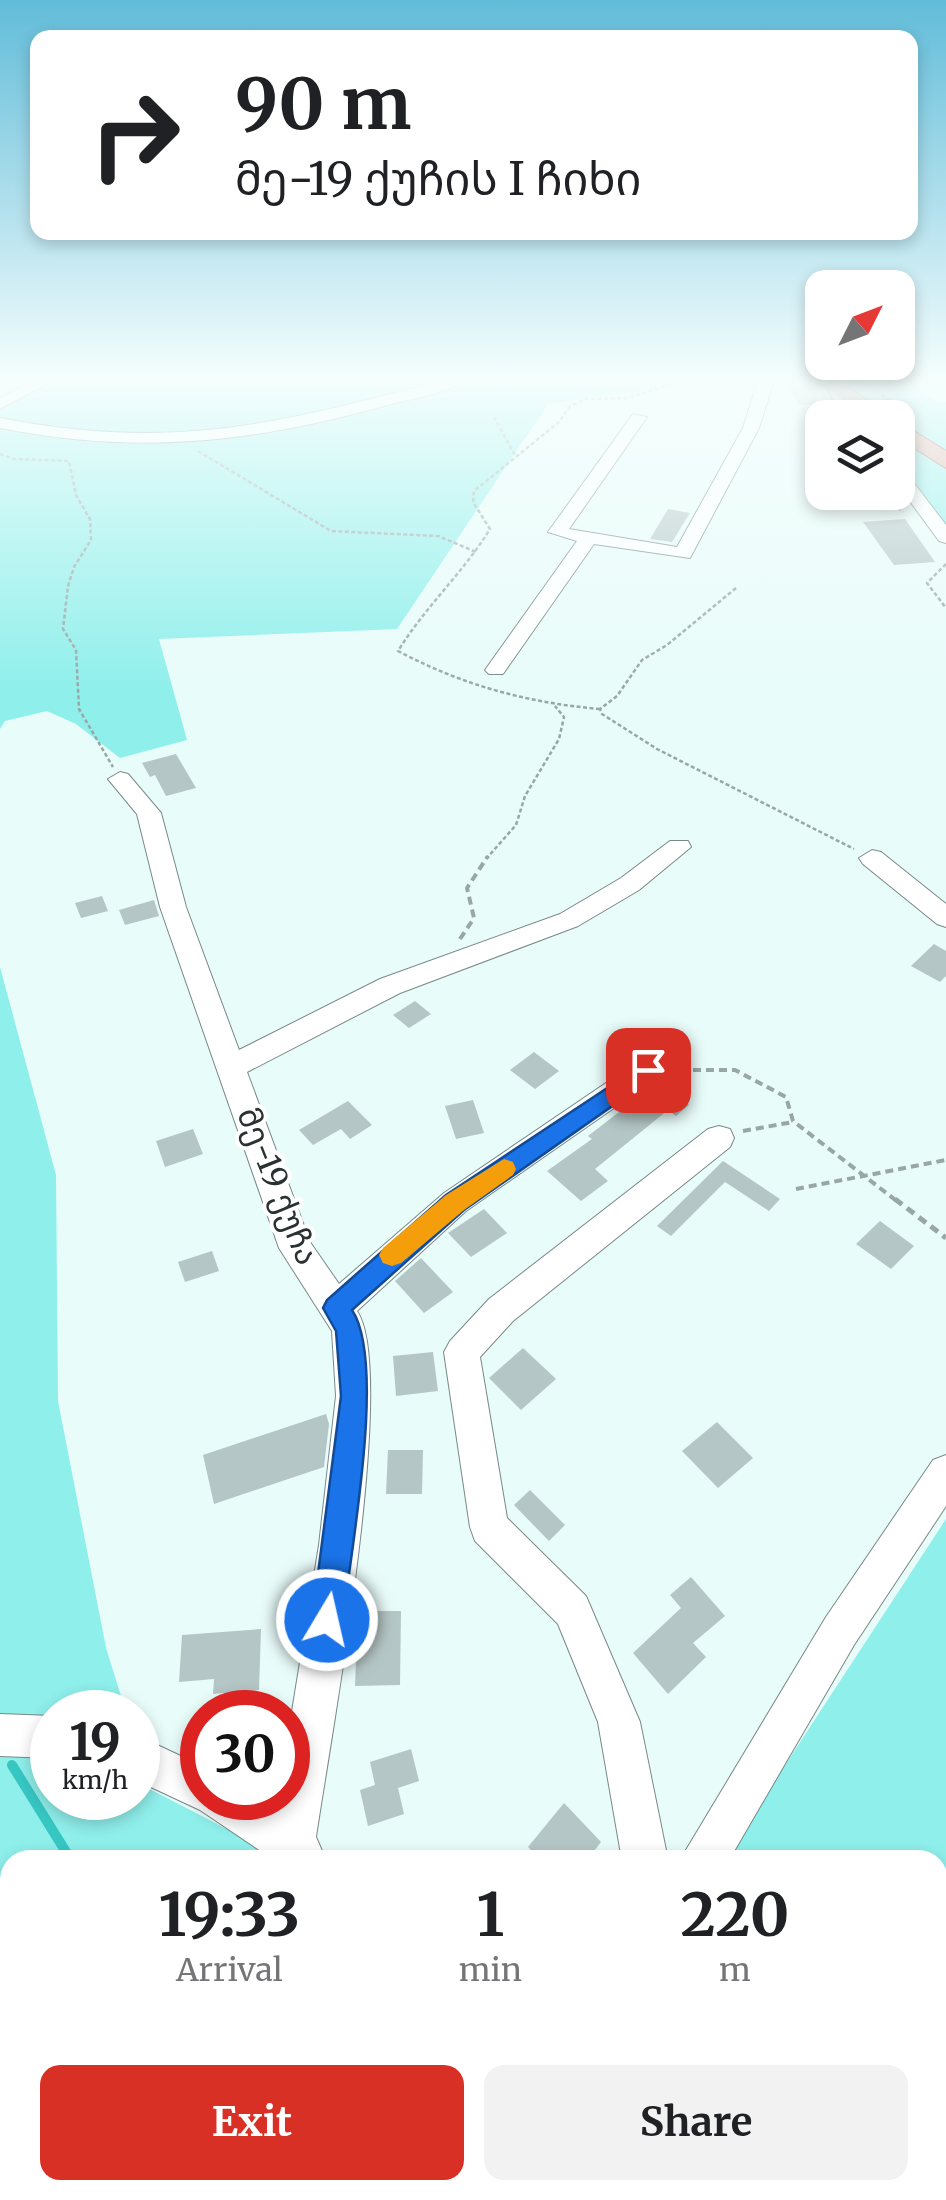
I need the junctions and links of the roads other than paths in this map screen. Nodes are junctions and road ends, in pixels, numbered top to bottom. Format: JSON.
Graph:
{"nodes":[{"id":1,"x":591,"y":484,"type":"edge"},
{"id":2,"x":721,"y":484,"type":"edge"},
{"id":3,"x":915,"y":496,"type":"edge"},
{"id":4,"x":946,"y":537,"type":"edge"},
{"id":5,"x":589,"y":538,"type":"junction"},
{"id":6,"x":496,"y":670,"type":"dead end"},
{"id":7,"x":120,"y":779,"type":"road end"},
{"id":8,"x":679,"y":847,"type":"dead end"},
{"id":9,"x":872,"y":858,"type":"road end"},
{"id":10,"x":946,"y":918,"type":"edge"},
{"id":11,"x":231,"y":1067,"type":"junction"},
{"id":12,"x":648,"y":1070,"type":"road end"},
{"id":13,"x":720,"y":1138,"type":"road end"},
{"id":14,"x":336,"y":1308,"type":"junction"},
{"id":15,"x":946,"y":1473,"type":"edge"},
{"id":16,"x":0,"y":1735,"type":"edge"},
{"id":17,"x":30,"y":1737,"type":"edge"},
{"id":18,"x":250,"y":1820,"type":"edge"},
{"id":19,"x":296,"y":1850,"type":"edge"},
{"id":20,"x":299,"y":1850,"type":"edge"},
{"id":21,"x":643,"y":1850,"type":"edge"},
{"id":22,"x":709,"y":1850,"type":"edge"}],
"edges":[{"from":1,"to":5,"type":"street"},
{"from":2,"to":5,"type":"street"},
{"from":3,"to":4,"type":"street"},
{"from":5,"to":6,"type":"street"},
{"from":7,"to":11,"type":"street","name":"მე-19 ქუჩა"},
{"from":8,"to":11,"type":"street"},
{"from":9,"to":10,"type":"street"},
{"from":11,"to":14,"type":"street","name":"მე-19 ქუჩა"},
{"from":12,"to":14,"type":"street"},
{"from":13,"to":21,"type":"street"},
{"from":14,"to":20,"type":"street","name":"მე-19 ქუჩა"},
{"from":15,"to":22,"type":"street"},
{"from":16,"to":17,"type":"street"},
{"from":18,"to":19,"type":"street"}]}
